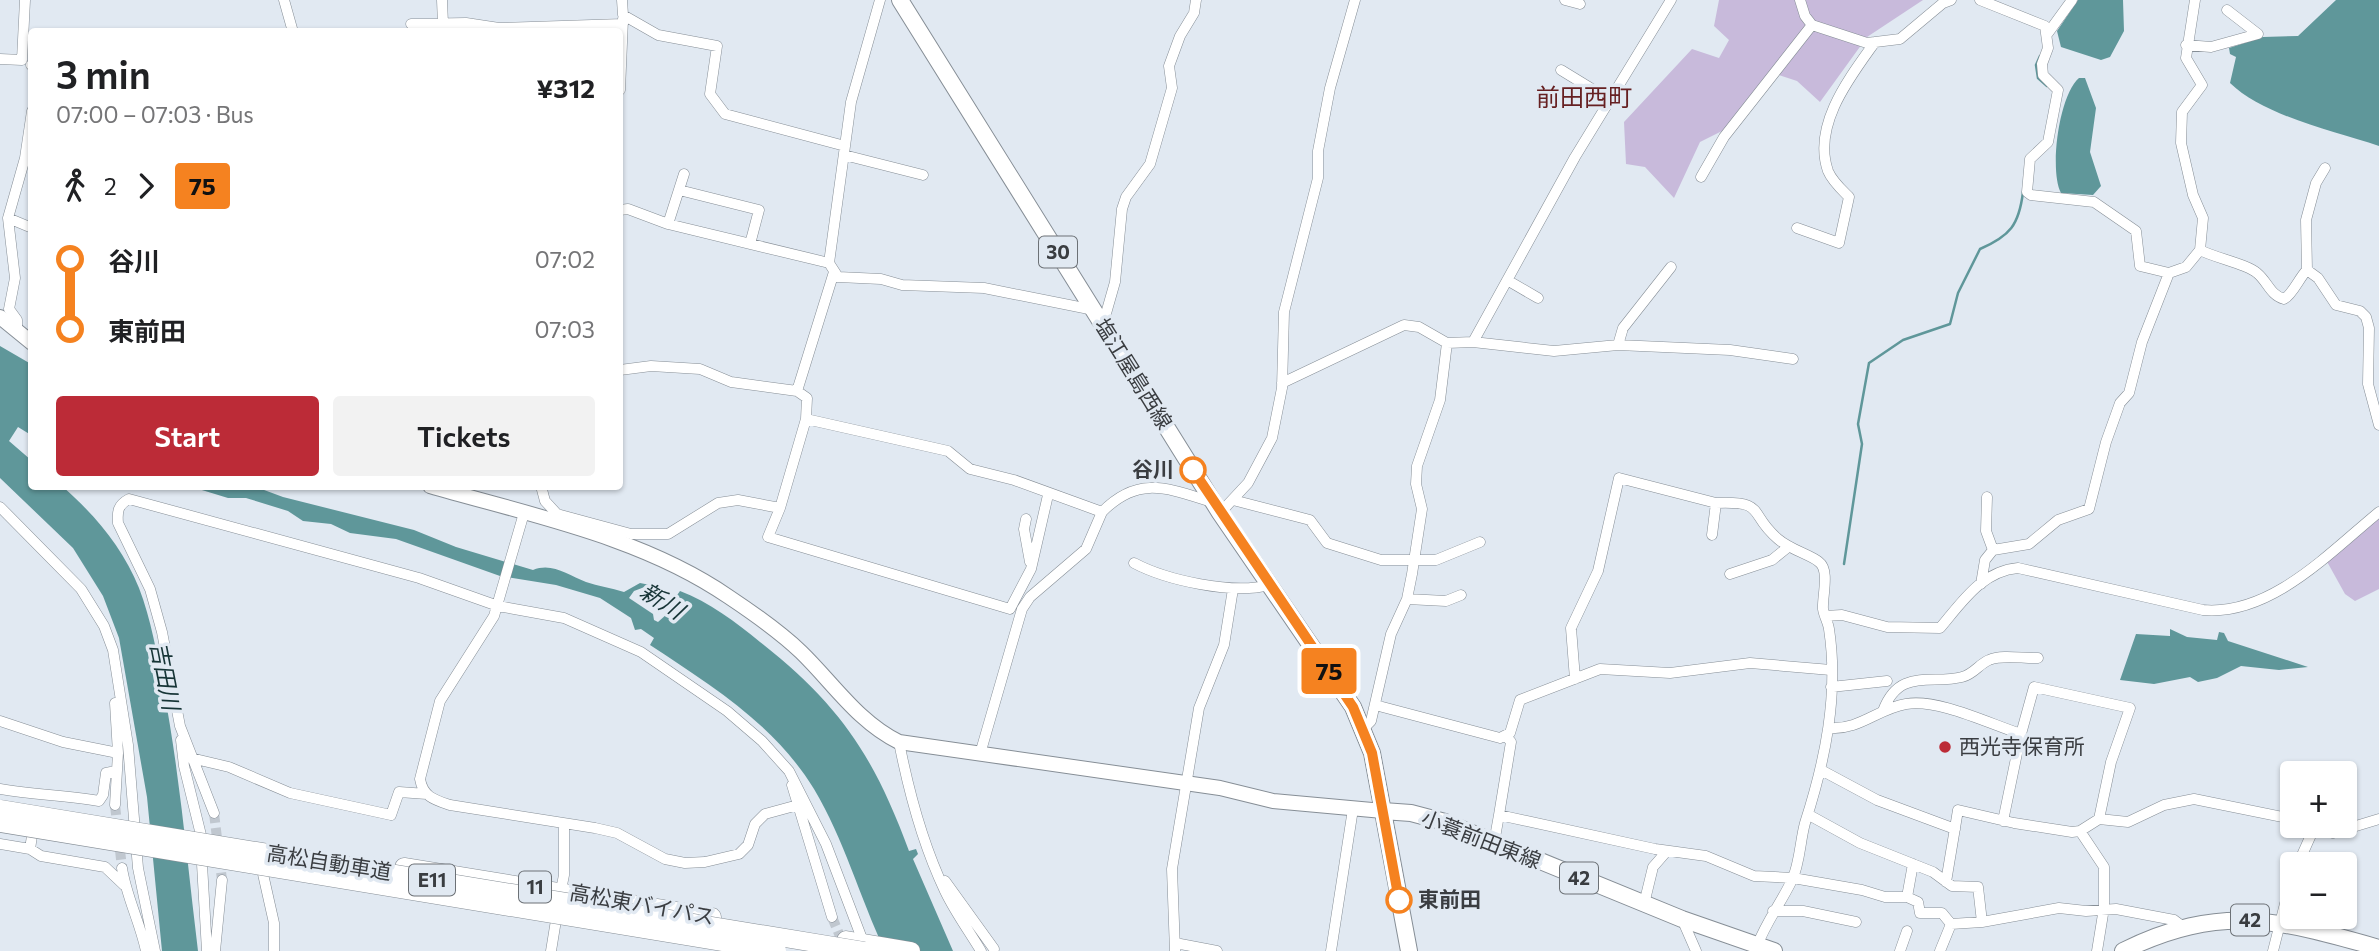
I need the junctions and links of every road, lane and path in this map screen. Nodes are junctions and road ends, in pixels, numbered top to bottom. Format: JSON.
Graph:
{"nodes":[{"id":1,"x":25,"y":0,"type":"edge"},
{"id":2,"x":284,"y":0,"type":"edge"},
{"id":3,"x":442,"y":0,"type":"edge"},
{"id":4,"x":622,"y":0,"type":"edge"},
{"id":5,"x":880,"y":0,"type":"edge"},
{"id":6,"x":900,"y":0,"type":"edge"},
{"id":7,"x":1196,"y":0,"type":"edge"},
{"id":8,"x":1355,"y":0,"type":"edge"},
{"id":9,"x":1565,"y":0,"type":"edge"},
{"id":10,"x":1671,"y":0,"type":"edge"},
{"id":11,"x":1800,"y":0,"type":"edge"},
{"id":12,"x":1951,"y":0,"type":"edge"},
{"id":13,"x":1980,"y":0,"type":"edge"},
{"id":14,"x":2072,"y":0,"type":"edge"},
{"id":15,"x":2195,"y":0,"type":"edge"},
{"id":16,"x":1580,"y":4,"type":"dead end"},
{"id":17,"x":2227,"y":10,"type":"dead end"},
{"id":18,"x":623,"y":20,"type":"junction"},
{"id":19,"x":411,"y":24,"type":"dead end"},
{"id":20,"x":443,"y":24,"type":"junction"},
{"id":21,"x":1812,"y":25,"type":"junction"},
{"id":22,"x":292,"y":28,"type":"edge"},
{"id":23,"x":623,"y":28,"type":"edge"},
{"id":24,"x":2048,"y":40,"type":"junction"},
{"id":25,"x":1875,"y":42,"type":"junction"},
{"id":26,"x":2186,"y":45,"type":"junction"},
{"id":27,"x":0,"y":59,"type":"edge"},
{"id":28,"x":27,"y":63,"type":"edge"},
{"id":29,"x":1561,"y":70,"type":"dead end"},
{"id":30,"x":1610,"y":100,"type":"junction"},
{"id":31,"x":28,"y":138,"type":"edge"},
{"id":32,"x":844,"y":151,"type":"junction"},
{"id":33,"x":2325,"y":168,"type":"dead end"},
{"id":34,"x":684,"y":174,"type":"dead end"},
{"id":35,"x":923,"y":175,"type":"dead end"},
{"id":36,"x":1700,"y":177,"type":"dead end"},
{"id":37,"x":679,"y":190,"type":"junction"},
{"id":38,"x":623,"y":210,"type":"edge"},
{"id":39,"x":8,"y":218,"type":"junction"},
{"id":40,"x":668,"y":224,"type":"junction"},
{"id":41,"x":28,"y":226,"type":"edge"},
{"id":42,"x":1797,"y":228,"type":"dead end"},
{"id":43,"x":750,"y":244,"type":"junction"},
{"id":44,"x":2200,"y":250,"type":"junction"},
{"id":45,"x":1671,"y":267,"type":"dead end"},
{"id":46,"x":832,"y":268,"type":"junction"},
{"id":47,"x":2307,"y":270,"type":"junction"},
{"id":48,"x":2169,"y":273,"type":"junction"},
{"id":49,"x":1507,"y":280,"type":"junction"},
{"id":50,"x":1538,"y":298,"type":"dead end"},
{"id":51,"x":1094,"y":310,"type":"junction"},
{"id":52,"x":0,"y":317,"type":"edge"},
{"id":53,"x":1103,"y":324,"type":"junction"},
{"id":54,"x":17,"y":331,"type":"junction"},
{"id":55,"x":28,"y":340,"type":"edge"},
{"id":56,"x":1473,"y":342,"type":"junction"},
{"id":57,"x":1447,"y":343,"type":"junction"},
{"id":58,"x":1618,"y":345,"type":"junction"},
{"id":59,"x":1793,"y":359,"type":"dead end"},
{"id":60,"x":623,"y":370,"type":"edge"},
{"id":61,"x":1282,"y":383,"type":"junction"},
{"id":62,"x":797,"y":391,"type":"junction"},
{"id":63,"x":806,"y":419,"type":"junction"},
{"id":64,"x":2379,"y":425,"type":"edge"},
{"id":65,"x":442,"y":490,"type":"edge"},
{"id":66,"x":469,"y":490,"type":"edge"},
{"id":67,"x":542,"y":490,"type":"edge"},
{"id":68,"x":1048,"y":495,"type":"junction"},
{"id":69,"x":1987,"y":497,"type":"dead end"},
{"id":70,"x":513,"y":503,"type":"dead end"},
{"id":71,"x":1716,"y":503,"type":"junction"},
{"id":72,"x":1222,"y":505,"type":"junction"},
{"id":73,"x":0,"y":507,"type":"edge"},
{"id":74,"x":780,"y":508,"type":"junction"},
{"id":75,"x":1102,"y":512,"type":"junction"},
{"id":76,"x":2378,"y":515,"type":"edge"},
{"id":77,"x":523,"y":517,"type":"junction"},
{"id":78,"x":1026,"y":519,"type":"dead end"},
{"id":79,"x":1712,"y":535,"type":"dead end"},
{"id":80,"x":1480,"y":542,"type":"dead end"},
{"id":81,"x":1788,"y":547,"type":"junction"},
{"id":82,"x":1991,"y":553,"type":"junction"},
{"id":83,"x":1415,"y":559,"type":"junction"},
{"id":84,"x":1133,"y":563,"type":"dead end"},
{"id":85,"x":1031,"y":569,"type":"junction"},
{"id":86,"x":1730,"y":574,"type":"dead end"},
{"id":87,"x":1980,"y":584,"type":"junction"},
{"id":88,"x":1269,"y":585,"type":"junction"},
{"id":89,"x":1233,"y":589,"type":"junction"},
{"id":90,"x":1461,"y":595,"type":"dead end"},
{"id":91,"x":1407,"y":599,"type":"junction"},
{"id":92,"x":500,"y":603,"type":"junction"},
{"id":93,"x":1022,"y":609,"type":"junction"},
{"id":94,"x":1825,"y":616,"type":"junction"},
{"id":95,"x":2039,"y":658,"type":"dead end"},
{"id":96,"x":1831,"y":670,"type":"junction"},
{"id":97,"x":1574,"y":673,"type":"junction"},
{"id":98,"x":1887,"y":681,"type":"dead end"},
{"id":99,"x":1831,"y":687,"type":"junction"},
{"id":100,"x":119,"y":693,"type":"junction"},
{"id":101,"x":1375,"y":705,"type":"junction"},
{"id":102,"x":1883,"y":711,"type":"junction"},
{"id":103,"x":0,"y":721,"type":"edge"},
{"id":104,"x":180,"y":726,"type":"junction"},
{"id":105,"x":1829,"y":728,"type":"junction"},
{"id":106,"x":1363,"y":729,"type":"junction"},
{"id":107,"x":2021,"y":734,"type":"junction"},
{"id":108,"x":1506,"y":736,"type":"junction"},
{"id":109,"x":899,"y":742,"type":"junction"},
{"id":110,"x":118,"y":753,"type":"junction"},
{"id":111,"x":987,"y":755,"type":"junction"},
{"id":112,"x":191,"y":758,"type":"junction"},
{"id":113,"x":1821,"y":770,"type":"junction"},
{"id":114,"x":116,"y":771,"type":"junction"},
{"id":115,"x":789,"y":771,"type":"junction"},
{"id":116,"x":1187,"y":783,"type":"junction"},
{"id":117,"x":0,"y":789,"type":"edge"},
{"id":118,"x":427,"y":794,"type":"junction"},
{"id":119,"x":34,"y":801,"type":"junction"},
{"id":120,"x":0,"y":802,"type":"edge"},
{"id":121,"x":115,"y":805,"type":"tunnel mouth"},
{"id":122,"x":798,"y":805,"type":"junction"},
{"id":123,"x":0,"y":809,"type":"edge"},
{"id":124,"x":1353,"y":809,"type":"junction"},
{"id":125,"x":1383,"y":811,"type":"junction"},
{"id":126,"x":214,"y":813,"type":"tunnel mouth"},
{"id":127,"x":1499,"y":815,"type":"junction"},
{"id":128,"x":1809,"y":815,"type":"junction"},
{"id":129,"x":2280,"y":817,"type":"edge"},
{"id":130,"x":2099,"y":819,"type":"junction"},
{"id":131,"x":2379,"y":819,"type":"edge"},
{"id":132,"x":2003,"y":821,"type":"junction"},
{"id":133,"x":0,"y":823,"type":"edge"},
{"id":134,"x":139,"y":825,"type":"junction"},
{"id":135,"x":564,"y":825,"type":"junction"},
{"id":136,"x":2357,"y":826,"type":"edge"},
{"id":137,"x":1955,"y":829,"type":"junction"},
{"id":138,"x":0,"y":831,"type":"edge"},
{"id":139,"x":2080,"y":831,"type":"junction"},
{"id":140,"x":197,"y":834,"type":"junction"},
{"id":141,"x":31,"y":842,"type":"junction"},
{"id":142,"x":1494,"y":843,"type":"junction"},
{"id":143,"x":0,"y":844,"type":"edge"},
{"id":144,"x":1667,"y":851,"type":"junction"},
{"id":145,"x":141,"y":854,"type":"junction"},
{"id":146,"x":198,"y":863,"type":"junction"},
{"id":147,"x":1913,"y":864,"type":"junction"},
{"id":148,"x":934,"y":866,"type":"junction"},
{"id":149,"x":122,"y":867,"type":"tunnel mouth"},
{"id":150,"x":262,"y":874,"type":"junction"},
{"id":151,"x":1793,"y":878,"type":"junction"},
{"id":152,"x":222,"y":880,"type":"tunnel mouth"},
{"id":153,"x":1946,"y":882,"type":"junction"},
{"id":154,"x":124,"y":885,"type":"junction"},
{"id":155,"x":561,"y":891,"type":"junction"},
{"id":156,"x":1908,"y":897,"type":"junction"},
{"id":157,"x":1644,"y":904,"type":"junction"},
{"id":158,"x":2104,"y":908,"type":"junction"},
{"id":159,"x":1773,"y":911,"type":"junction"},
{"id":160,"x":832,"y":917,"type":"tunnel mouth"},
{"id":161,"x":1682,"y":919,"type":"junction"},
{"id":162,"x":1856,"y":922,"type":"dead end"},
{"id":163,"x":1982,"y":922,"type":"junction"},
{"id":164,"x":556,"y":923,"type":"junction"},
{"id":165,"x":2280,"y":923,"type":"joint"},
{"id":166,"x":1951,"y":924,"type":"junction"},
{"id":167,"x":2182,"y":926,"type":"junction"},
{"id":168,"x":2304,"y":929,"type":"edge"},
{"id":169,"x":1907,"y":931,"type":"dead end"},
{"id":170,"x":1175,"y":947,"type":"edge"},
{"id":171,"x":868,"y":948,"type":"edge"},
{"id":172,"x":2379,"y":948,"type":"edge"},
{"id":173,"x":994,"y":949,"type":"edge"},
{"id":174,"x":1763,"y":949,"type":"edge"},
{"id":175,"x":146,"y":951,"type":"edge"},
{"id":176,"x":155,"y":951,"type":"edge"},
{"id":177,"x":207,"y":951,"type":"edge"},
{"id":178,"x":215,"y":951,"type":"edge"},
{"id":179,"x":274,"y":951,"type":"edge"},
{"id":180,"x":551,"y":951,"type":"edge"},
{"id":181,"x":727,"y":951,"type":"edge"},
{"id":182,"x":777,"y":951,"type":"edge"},
{"id":183,"x":911,"y":951,"type":"edge"},
{"id":184,"x":981,"y":951,"type":"edge"},
{"id":185,"x":1217,"y":951,"type":"edge"},
{"id":186,"x":1331,"y":951,"type":"edge"},
{"id":187,"x":1409,"y":951,"type":"edge"},
{"id":188,"x":1696,"y":951,"type":"edge"},
{"id":189,"x":1900,"y":951,"type":"edge"},
{"id":190,"x":1940,"y":951,"type":"edge"},
{"id":191,"x":2097,"y":951,"type":"edge"},
{"id":192,"x":2123,"y":951,"type":"edge"},
{"id":193,"x":2273,"y":951,"type":"edge"}],
"edges":[{"from":1,"to":28,"type":"street"},
{"from":2,"to":22,"type":"street"},
{"from":3,"to":20,"type":"street"},
{"from":4,"to":18,"type":"street"},
{"from":5,"to":32,"type":"street"},
{"from":6,"to":51,"type":"main road","name":"塩江屋島西線","number":"30"},
{"from":7,"to":53,"type":"street"},
{"from":8,"to":61,"type":"street"},
{"from":9,"to":16,"type":"street"},
{"from":10,"to":30,"type":"street"},
{"from":11,"to":21,"type":"street"},
{"from":12,"to":25,"type":"street"},
{"from":13,"to":24,"type":"street"},
{"from":14,"to":24,"type":"street"},
{"from":15,"to":26,"type":"street"},
{"from":17,"to":26,"type":"street"},
{"from":18,"to":20,"type":"street"},
{"from":18,"to":23,"type":"street"},
{"from":18,"to":32,"type":"street"},
{"from":19,"to":20,"type":"street"},
{"from":21,"to":25,"type":"street"},
{"from":21,"to":36,"type":"street"},
{"from":24,"to":48,"type":"street"},
{"from":25,"to":42,"type":"street"},
{"from":26,"to":44,"type":"street"},
{"from":27,"to":28,"type":"street"},
{"from":29,"to":30,"type":"street"},
{"from":30,"to":49,"type":"street"},
{"from":31,"to":39,"type":"street"},
{"from":32,"to":35,"type":"street"},
{"from":32,"to":46,"type":"street"},
{"from":33,"to":47,"type":"street"},
{"from":34,"to":37,"type":"street"},
{"from":37,"to":40,"type":"street"},
{"from":37,"to":43,"type":"street"},
{"from":38,"to":40,"type":"street"},
{"from":39,"to":41,"type":"street"},
{"from":39,"to":54,"type":"street"},
{"from":40,"to":43,"type":"street"},
{"from":43,"to":46,"type":"street"},
{"from":44,"to":47,"type":"street"},
{"from":44,"to":48,"type":"street"},
{"from":45,"to":58,"type":"street"},
{"from":46,"to":51,"type":"street"},
{"from":46,"to":62,"type":"street"},
{"from":47,"to":64,"type":"street"},
{"from":48,"to":82,"type":"street"},
{"from":49,"to":50,"type":"street"},
{"from":49,"to":56,"type":"street"},
{"from":51,"to":53,"type":"main road","name":"塩江屋島西線","number":"30"},
{"from":52,"to":54,"type":"street"},
{"from":53,"to":72,"type":"main road","name":"塩江屋島西線","number":"30"},
{"from":54,"to":55,"type":"street"},
{"from":56,"to":57,"type":"street"},
{"from":56,"to":58,"type":"street"},
{"from":57,"to":61,"type":"street"},
{"from":57,"to":83,"type":"street"},
{"from":58,"to":59,"type":"street"},
{"from":60,"to":62,"type":"street"},
{"from":61,"to":72,"type":"street"},
{"from":62,"to":63,"type":"street"},
{"from":63,"to":68,"type":"street"},
{"from":63,"to":74,"type":"street"},
{"from":65,"to":77,"type":"street"},
{"from":66,"to":70,"type":"street"},
{"from":67,"to":74,"type":"street"},
{"from":68,"to":75,"type":"street"},
{"from":68,"to":85,"type":"street"},
{"from":69,"to":82,"type":"street"},
{"from":71,"to":79,"type":"street"},
{"from":71,"to":81,"type":"street"},
{"from":71,"to":97,"type":"street"},
{"from":72,"to":75,"type":"street"},
{"from":72,"to":83,"type":"street"},
{"from":72,"to":88,"type":"main road","name":"塩江屋島西線","number":"30"},
{"from":73,"to":100,"type":"street"},
{"from":74,"to":85,"type":"street"},
{"from":75,"to":93,"type":"street"},
{"from":76,"to":87,"type":"street"},
{"from":77,"to":92,"type":"street"},
{"from":77,"to":109,"type":"street"},
{"from":78,"to":85,"type":"street"},
{"from":80,"to":83,"type":"street"},
{"from":81,"to":86,"type":"street"},
{"from":81,"to":94,"type":"street"},
{"from":82,"to":87,"type":"street"},
{"from":83,"to":91,"type":"street"},
{"from":84,"to":89,"type":"street"},
{"from":85,"to":93,"type":"street"},
{"from":87,"to":94,"type":"street"},
{"from":88,"to":89,"type":"street"},
{"from":88,"to":106,"type":"main road","name":"塩江屋島西線","number":"30"},
{"from":89,"to":116,"type":"street"},
{"from":90,"to":91,"type":"street"},
{"from":91,"to":101,"type":"street"},
{"from":92,"to":104,"type":"street"},
{"from":92,"to":115,"type":"street"},
{"from":92,"to":118,"type":"street"},
{"from":93,"to":111,"type":"street"},
{"from":94,"to":96,"type":"street"},
{"from":95,"to":102,"type":"street"},
{"from":96,"to":97,"type":"street"},
{"from":96,"to":99,"type":"street"},
{"from":97,"to":108,"type":"street"},
{"from":98,"to":99,"type":"street"},
{"from":99,"to":105,"type":"street"},
{"from":100,"to":110,"type":"street"},
{"from":100,"to":134,"type":"street"},
{"from":101,"to":106,"type":"street"},
{"from":101,"to":108,"type":"street"},
{"from":102,"to":105,"type":"street"},
{"from":102,"to":107,"type":"street"},
{"from":103,"to":110,"type":"street"},
{"from":104,"to":112,"type":"street"},
{"from":104,"to":140,"type":"street"},
{"from":105,"to":113,"type":"street"},
{"from":106,"to":125,"type":"main road","name":"塩江屋島西線","number":"30"},
{"from":107,"to":130,"type":"street"},
{"from":107,"to":132,"type":"street"},
{"from":108,"to":127,"type":"street"},
{"from":109,"to":111,"type":"street"},
{"from":109,"to":148,"type":"street"},
{"from":110,"to":114,"type":"street"},
{"from":111,"to":116,"type":"street"},
{"from":112,"to":118,"type":"street"},
{"from":112,"to":126,"type":"street"},
{"from":113,"to":128,"type":"street"},
{"from":113,"to":137,"type":"street"},
{"from":114,"to":119,"type":"street"},
{"from":114,"to":121,"type":"street"},
{"from":115,"to":122,"type":"street"},
{"from":115,"to":171,"type":"street"},
{"from":116,"to":124,"type":"street"},
{"from":116,"to":170,"type":"street"},
{"from":117,"to":119,"type":"street"},
{"from":118,"to":135,"type":"street"},
{"from":119,"to":120,"type":"highway","name":"高松東バイパス","number":"11"},
{"from":119,"to":134,"type":"highway","name":"高松東バイパス","number":"11"},
{"from":122,"to":135,"type":"street"},
{"from":122,"to":160,"type":"street"},
{"from":123,"to":171,"type":"highway","name":"高松自動車道","number":"E11","bridge":true},
{"from":124,"to":125,"type":"street"},
{"from":124,"to":186,"type":"street"},
{"from":125,"to":142,"type":"main road","name":"小蓑前田東線","number":"42"},
{"from":125,"to":187,"type":"main road","name":"塩江屋島西線","number":"30"},
{"from":127,"to":142,"type":"street"},
{"from":127,"to":144,"type":"street"},
{"from":128,"to":147,"type":"street"},
{"from":128,"to":151,"type":"street"},
{"from":129,"to":130,"type":"street"},
{"from":130,"to":139,"type":"street"},
{"from":131,"to":136,"type":"street"},
{"from":132,"to":137,"type":"street"},
{"from":132,"to":139,"type":"street"},
{"from":133,"to":182,"type":"highway","name":"高松自動車道","number":"E11","bridge":true},
{"from":134,"to":140,"type":"highway","name":"高松東バイパス","number":"11"},
{"from":134,"to":145,"type":"street"},
{"from":135,"to":155,"type":"street"},
{"from":137,"to":153,"type":"street"},
{"from":138,"to":141,"type":"highway","name":"高松東バイパス","number":"11"},
{"from":139,"to":158,"type":"street"},
{"from":140,"to":155,"type":"highway","name":"高松東バイパス","number":"11"},
{"from":141,"to":143,"type":"street"},
{"from":141,"to":145,"type":"highway","name":"高松東バイパス","number":"11"},
{"from":141,"to":154,"type":"street"},
{"from":142,"to":157,"type":"main road","name":"小蓑前田東線","number":"42"},
{"from":144,"to":151,"type":"street"},
{"from":144,"to":157,"type":"street"},
{"from":145,"to":146,"type":"highway","name":"高松東バイパス","number":"11"},
{"from":145,"to":176,"type":"street"},
{"from":146,"to":150,"type":"highway","name":"高松東バイパス","number":"11"},
{"from":146,"to":177,"type":"street"},
{"from":147,"to":153,"type":"street"},
{"from":147,"to":156,"type":"street"},
{"from":148,"to":173,"type":"street"},
{"from":148,"to":184,"type":"street"},
{"from":149,"to":154,"type":"street"},
{"from":150,"to":164,"type":"highway","name":"高松東バイパス","number":"11"},
{"from":150,"to":179,"type":"street"},
{"from":151,"to":156,"type":"street"},
{"from":151,"to":159,"type":"street"},
{"from":152,"to":178,"type":"street"},
{"from":153,"to":163,"type":"street"},
{"from":154,"to":175,"type":"street"},
{"from":155,"to":164,"type":"street"},
{"from":155,"to":171,"type":"highway","name":"高松東バイパス","number":"11"},
{"from":156,"to":166,"type":"street"},
{"from":157,"to":161,"type":"main road","name":"小蓑前田東線","number":"42"},
{"from":158,"to":163,"type":"street"},
{"from":158,"to":167,"type":"street"},
{"from":158,"to":191,"type":"street"},
{"from":159,"to":162,"type":"street"},
{"from":159,"to":174,"type":"street"},
{"from":161,"to":174,"type":"main road","name":"小蓑前田東線","number":"42"},
{"from":161,"to":188,"type":"street"},
{"from":163,"to":166,"type":"street"},
{"from":164,"to":180,"type":"street"},
{"from":164,"to":181,"type":"highway","name":"高松東バイパス","number":"11"},
{"from":165,"to":167,"type":"main road","number":"42"},
{"from":165,"to":193,"type":"street"},
{"from":166,"to":190,"type":"street"},
{"from":167,"to":192,"type":"main road","number":"42"},
{"from":168,"to":172,"type":"main road","number":"42"},
{"from":169,"to":189,"type":"street"},
{"from":170,"to":185,"type":"street"},
{"from":171,"to":183,"type":"highway","name":"高松東バイパス","number":"11"}]}
